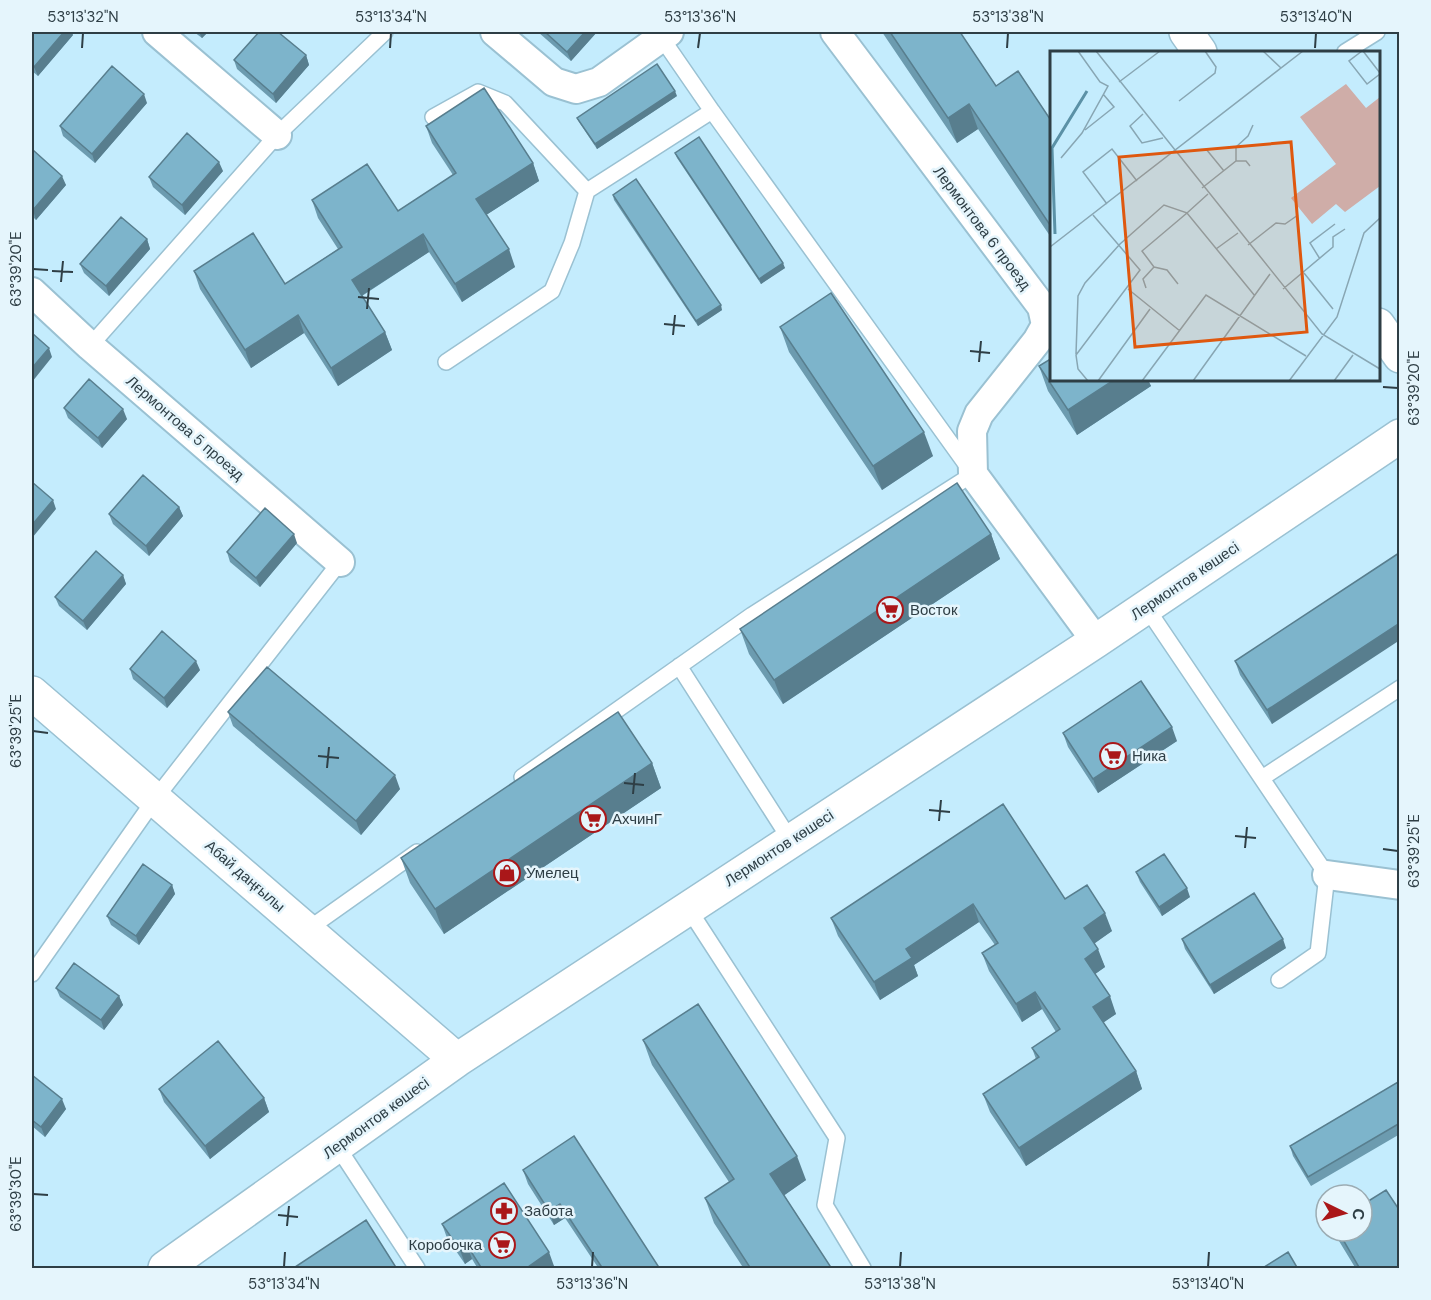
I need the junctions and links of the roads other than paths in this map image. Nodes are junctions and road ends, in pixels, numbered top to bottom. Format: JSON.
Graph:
{"nodes":[{"id":1,"x":157,"y":32,"type":"edge"},
{"id":2,"x":385,"y":32,"type":"edge"},
{"id":3,"x":495,"y":32,"type":"edge"},
{"id":4,"x":835,"y":32,"type":"edge"},
{"id":5,"x":1186,"y":32,"type":"edge"},
{"id":6,"x":1377,"y":32,"type":"edge"},
{"id":7,"x":665,"y":34,"type":"edge"},
{"id":8,"x":1199,"y":51,"type":"edge"},
{"id":9,"x":1347,"y":51,"type":"edge"},
{"id":10,"x":712,"y":111,"type":"junction"},
{"id":11,"x":433,"y":117,"type":"dead end"},
{"id":12,"x":277,"y":135,"type":"junction"},
{"id":13,"x":587,"y":191,"type":"junction"},
{"id":14,"x":32,"y":292,"type":"edge"},
{"id":15,"x":1380,"y":328,"type":"edge"},
{"id":16,"x":90,"y":346,"type":"junction"},
{"id":17,"x":1400,"y":356,"type":"edge"},
{"id":18,"x":446,"y":362,"type":"dead end"},
{"id":19,"x":1400,"y":436,"type":"edge"},
{"id":20,"x":973,"y":474,"type":"junction"},
{"id":21,"x":340,"y":562,"type":"joint"},
{"id":22,"x":1146,"y":607,"type":"junction"},
{"id":23,"x":1095,"y":641,"type":"junction"},
{"id":24,"x":680,"y":666,"type":"junction"},
{"id":25,"x":1400,"y":688,"type":"edge"},
{"id":26,"x":32,"y":693,"type":"edge"},
{"id":27,"x":1262,"y":778,"type":"junction"},
{"id":28,"x":507,"y":788,"type":"edge"},
{"id":29,"x":155,"y":799,"type":"junction"},
{"id":30,"x":791,"y":841,"type":"junction"},
{"id":31,"x":431,"y":842,"type":"edge"},
{"id":32,"x":1328,"y":875,"type":"junction"},
{"id":33,"x":1400,"y":885,"type":"edge"},
{"id":34,"x":688,"y":908,"type":"junction"},
{"id":35,"x":307,"y":930,"type":"junction"},
{"id":36,"x":32,"y":974,"type":"edge"},
{"id":37,"x":1279,"y":980,"type":"dead end"},
{"id":38,"x":458,"y":1060,"type":"junction"},
{"id":39,"x":337,"y":1146,"type":"junction"},
{"id":40,"x":165,"y":1269,"type":"edge"},
{"id":41,"x":417,"y":1269,"type":"edge"},
{"id":42,"x":863,"y":1269,"type":"edge"}],
"edges":[{"from":1,"to":12,"type":"street"},
{"from":2,"to":12,"type":"lane"},
{"from":3,"to":7,"type":"street"},
{"from":4,"to":20,"type":"street","name":"Лермонтова 6 проезд"},
{"from":5,"to":8,"type":"street"},
{"from":6,"to":9,"type":"lane"},
{"from":7,"to":10,"type":"lane"},
{"from":10,"to":13,"type":"lane"},
{"from":10,"to":20,"type":"lane"},
{"from":11,"to":13,"type":"lane"},
{"from":12,"to":16,"type":"lane"},
{"from":13,"to":18,"type":"lane"},
{"from":14,"to":16,"type":"street","name":"Лермонтова 5 проезд"},
{"from":15,"to":17,"type":"street"},
{"from":16,"to":21,"type":"street","name":"Лермонтова 5 проезд"},
{"from":19,"to":22,"type":"street","name":"Лермонтов көшесі"},
{"from":20,"to":23,"type":"street"},
{"from":20,"to":24,"type":"lane"},
{"from":21,"to":29,"type":"lane"},
{"from":22,"to":23,"type":"street","name":"Лермонтов көшесі"},
{"from":22,"to":27,"type":"lane"},
{"from":23,"to":30,"type":"street","name":"Лермонтов көшесі"},
{"from":24,"to":28,"type":"lane"},
{"from":24,"to":30,"type":"lane"},
{"from":25,"to":27,"type":"lane"},
{"from":26,"to":29,"type":"street","name":"Абай даңғылы"},
{"from":27,"to":32,"type":"lane"},
{"from":29,"to":35,"type":"street","name":"Абай даңғылы"},
{"from":29,"to":36,"type":"lane"},
{"from":30,"to":34,"type":"street","name":"Лермонтов көшесі"},
{"from":31,"to":35,"type":"lane"},
{"from":32,"to":33,"type":"street"},
{"from":32,"to":37,"type":"lane"},
{"from":34,"to":38,"type":"street","name":"Лермонтов көшесі"},
{"from":34,"to":42,"type":"lane"},
{"from":35,"to":38,"type":"street","name":"Абай даңғылы"},
{"from":38,"to":39,"type":"street","name":"Лермонтов көшесі"},
{"from":39,"to":40,"type":"street","name":"Лермонтов көшесі"},
{"from":39,"to":41,"type":"lane"}]}
